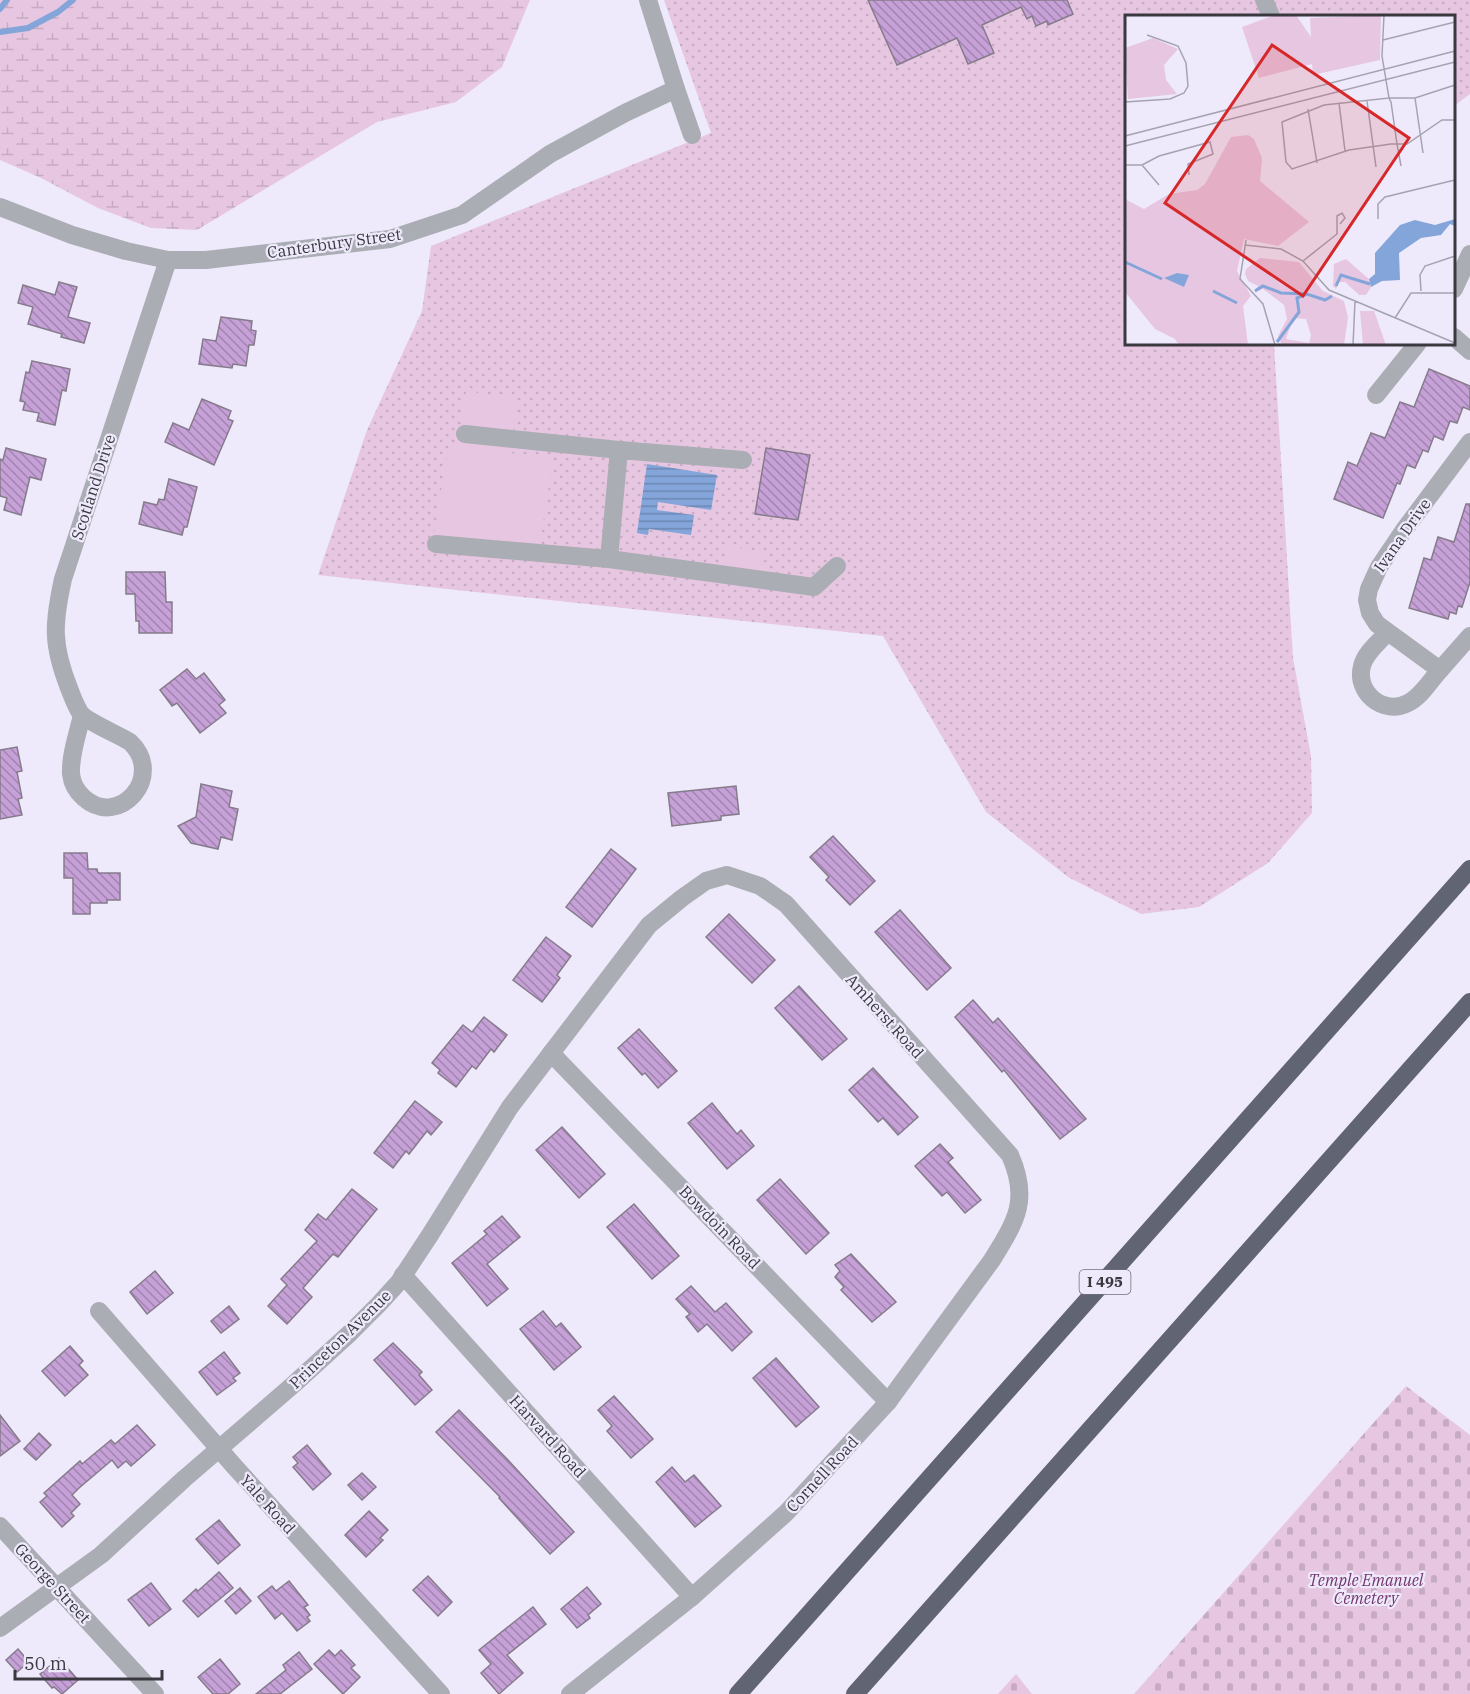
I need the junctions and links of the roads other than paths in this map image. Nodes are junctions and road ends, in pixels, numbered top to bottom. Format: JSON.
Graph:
{"nodes":[{"id":1,"x":648,"y":0,"type":"edge"},
{"id":2,"x":1264,"y":0,"type":"edge"},
{"id":3,"x":1272,"y":15,"type":"edge"},
{"id":4,"x":676,"y":89,"type":"junction"},
{"id":5,"x":692,"y":135,"type":"dead end"},
{"id":6,"x":0,"y":207,"type":"edge"},
{"id":7,"x":1470,"y":254,"type":"edge"},
{"id":8,"x":168,"y":260,"type":"junction"},
{"id":9,"x":1455,"y":286,"type":"edge"},
{"id":10,"x":1455,"y":338,"type":"edge"},
{"id":11,"x":1416,"y":345,"type":"edge"},
{"id":12,"x":1470,"y":351,"type":"edge"},
{"id":13,"x":1376,"y":395,"type":"dead end"},
{"id":14,"x":465,"y":434,"type":"dead end"},
{"id":15,"x":1470,"y":442,"type":"edge"},
{"id":16,"x":619,"y":450,"type":"junction"},
{"id":17,"x":743,"y":460,"type":"dead end"},
{"id":18,"x":436,"y":544,"type":"dead end"},
{"id":19,"x":609,"y":559,"type":"junction"},
{"id":20,"x":837,"y":566,"type":"dead end"},
{"id":21,"x":1387,"y":633,"type":"junction"},
{"id":22,"x":1470,"y":636,"type":"edge"},
{"id":23,"x":1440,"y":670,"type":"junction"},
{"id":24,"x":82,"y":715,"type":"junction"},
{"id":25,"x":1470,"y":869,"type":"edge"},
{"id":26,"x":706,"y":881,"type":"joint"},
{"id":27,"x":1470,"y":1002,"type":"edge"},
{"id":28,"x":551,"y":1053,"type":"junction"},
{"id":29,"x":1020,"y":1204,"type":"joint"},
{"id":30,"x":404,"y":1275,"type":"junction"},
{"id":31,"x":99,"y":1311,"type":"dead end"},
{"id":32,"x":888,"y":1402,"type":"junction"},
{"id":33,"x":219,"y":1449,"type":"junction"},
{"id":34,"x":0,"y":1526,"type":"edge"},
{"id":35,"x":57,"y":1587,"type":"junction"},
{"id":36,"x":692,"y":1597,"type":"junction"},
{"id":37,"x":0,"y":1628,"type":"edge"},
{"id":38,"x":155,"y":1694,"type":"edge"},
{"id":39,"x":441,"y":1694,"type":"edge"},
{"id":40,"x":570,"y":1694,"type":"edge"},
{"id":41,"x":738,"y":1694,"type":"edge"},
{"id":42,"x":855,"y":1694,"type":"edge"}],
"edges":[{"from":1,"to":4,"type":"street"},
{"from":2,"to":3,"type":"street"},
{"from":4,"to":5,"type":"street"},
{"from":4,"to":8,"type":"street","name":"Canterbury Street"},
{"from":6,"to":8,"type":"street","name":"Canterbury Street"},
{"from":7,"to":9,"type":"street"},
{"from":8,"to":24,"type":"street","name":"Scotland Drive"},
{"from":10,"to":12,"type":"street"},
{"from":11,"to":13,"type":"street"},
{"from":14,"to":16,"type":"street"},
{"from":15,"to":21,"type":"street","name":"Ivana Drive"},
{"from":16,"to":17,"type":"street"},
{"from":16,"to":19,"type":"street"},
{"from":18,"to":19,"type":"street"},
{"from":19,"to":20,"type":"street"},
{"from":21,"to":23,"type":"street","name":"Ivana Drive"},
{"from":21,"to":23,"type":"street"},
{"from":22,"to":23,"type":"street"},
{"from":24,"to":24,"type":"street"},
{"from":25,"to":41,"type":"highway","number":"I 495"},
{"from":26,"to":28,"type":"street","name":"Princeton Avenue"},
{"from":26,"to":29,"type":"street","name":"Amherst Road"},
{"from":27,"to":42,"type":"highway"},
{"from":28,"to":30,"type":"street","name":"Princeton Avenue"},
{"from":28,"to":32,"type":"street","name":"Bowdoin Road"},
{"from":29,"to":32,"type":"street","name":"Cornell Road"},
{"from":30,"to":33,"type":"street","name":"Princeton Avenue"},
{"from":30,"to":36,"type":"street","name":"Harvard Road"},
{"from":31,"to":33,"type":"street","name":"Yale Road"},
{"from":32,"to":36,"type":"street","name":"Cornell Road"},
{"from":33,"to":35,"type":"street","name":"Princeton Avenue"},
{"from":33,"to":39,"type":"street","name":"Yale Road"},
{"from":34,"to":35,"type":"street","name":"George Street"},
{"from":35,"to":37,"type":"street","name":"Princeton Avenue"},
{"from":35,"to":38,"type":"street","name":"George Street"},
{"from":36,"to":40,"type":"street","name":"Cornell Road"}]}
